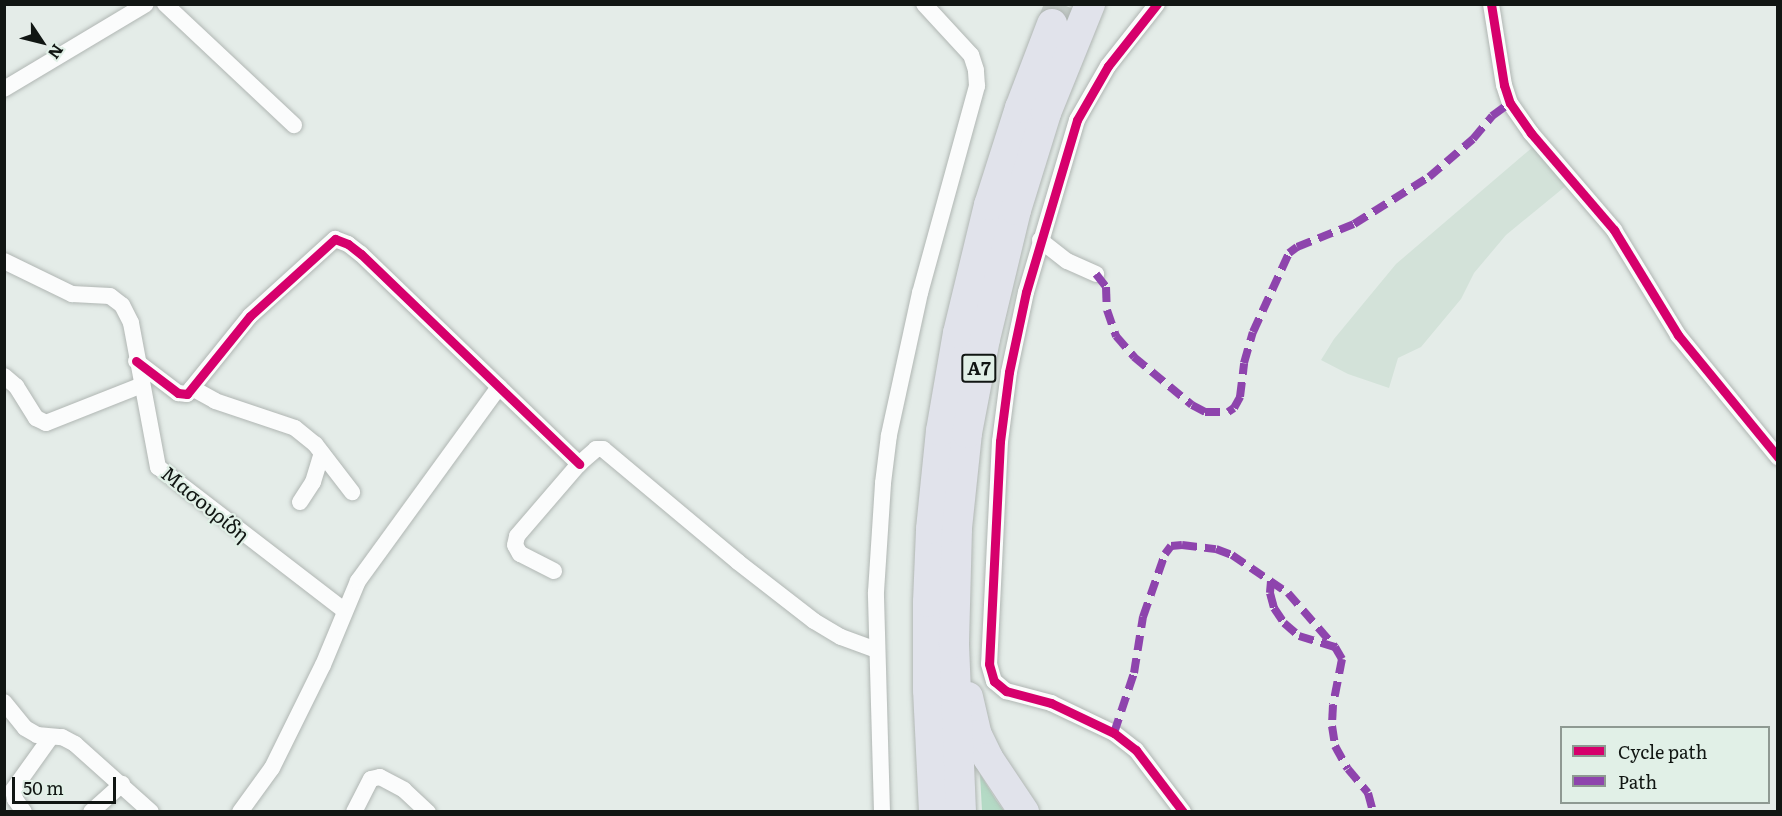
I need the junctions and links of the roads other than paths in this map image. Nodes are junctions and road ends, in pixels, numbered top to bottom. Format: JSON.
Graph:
{"nodes":[{"id":1,"x":146,"y":4,"type":"edge"},
{"id":2,"x":165,"y":4,"type":"edge"},
{"id":3,"x":924,"y":4,"type":"edge"},
{"id":4,"x":1090,"y":4,"type":"edge"},
{"id":5,"x":1157,"y":4,"type":"edge"},
{"id":6,"x":1491,"y":4,"type":"edge"},
{"id":7,"x":1052,"y":24,"type":"tunnel mouth"},
{"id":8,"x":4,"y":89,"type":"edge"},
{"id":9,"x":294,"y":125,"type":"dead end"},
{"id":10,"x":1040,"y":240,"type":"junction"},
{"id":11,"x":4,"y":261,"type":"edge"},
{"id":12,"x":1095,"y":274,"type":"dead end"},
{"id":13,"x":136,"y":362,"type":"junction"},
{"id":14,"x":4,"y":376,"type":"edge"},
{"id":15,"x":141,"y":385,"type":"junction"},
{"id":16,"x":499,"y":387,"type":"junction"},
{"id":17,"x":192,"y":388,"type":"junction"},
{"id":18,"x":322,"y":453,"type":"junction"},
{"id":19,"x":1778,"y":457,"type":"edge"},
{"id":20,"x":579,"y":464,"type":"junction"},
{"id":21,"x":352,"y":492,"type":"dead end"},
{"id":22,"x":300,"y":502,"type":"dead end"},
{"id":23,"x":944,"y":529,"type":"junction"},
{"id":24,"x":554,"y":571,"type":"dead end"},
{"id":25,"x":344,"y":610,"type":"junction"},
{"id":26,"x":876,"y":650,"type":"junction"},
{"id":27,"x":4,"y":702,"type":"edge"},
{"id":28,"x":51,"y":737,"type":"junction"},
{"id":29,"x":122,"y":784,"type":"junction"},
{"id":30,"x":24,"y":812,"type":"edge"},
{"id":31,"x":91,"y":812,"type":"edge"},
{"id":32,"x":151,"y":812,"type":"edge"},
{"id":33,"x":240,"y":812,"type":"edge"},
{"id":34,"x":354,"y":812,"type":"edge"},
{"id":35,"x":428,"y":812,"type":"edge"},
{"id":36,"x":882,"y":812,"type":"edge"},
{"id":37,"x":917,"y":812,"type":"edge"},
{"id":38,"x":934,"y":812,"type":"edge"},
{"id":39,"x":961,"y":812,"type":"edge"},
{"id":40,"x":1024,"y":812,"type":"edge"},
{"id":41,"x":1183,"y":812,"type":"edge"}],
"edges":[{"from":1,"to":8,"type":"street"},
{"from":2,"to":9,"type":"street"},
{"from":3,"to":26,"type":"street"},
{"from":4,"to":23,"type":"highway","number":"Α7"},
{"from":5,"to":10,"type":"street"},
{"from":6,"to":19,"type":"street"},
{"from":7,"to":23,"type":"highway","number":"Α7"},
{"from":10,"to":12,"type":"street"},
{"from":10,"to":41,"type":"street"},
{"from":11,"to":13,"type":"street","name":"Μασουρίδη"},
{"from":13,"to":15,"type":"street","name":"Μασουρίδη"},
{"from":13,"to":17,"type":"street"},
{"from":14,"to":15,"type":"street"},
{"from":15,"to":25,"type":"street","name":"Μασουρίδη"},
{"from":16,"to":17,"type":"street"},
{"from":16,"to":20,"type":"street"},
{"from":16,"to":25,"type":"street"},
{"from":17,"to":18,"type":"street"},
{"from":18,"to":21,"type":"street"},
{"from":18,"to":22,"type":"street"},
{"from":20,"to":24,"type":"street"},
{"from":20,"to":26,"type":"street"},
{"from":23,"to":37,"type":"highway"},
{"from":23,"to":38,"type":"highway","number":"Α7"},
{"from":23,"to":39,"type":"highway","number":"Α7"},
{"from":23,"to":40,"type":"highway"},
{"from":25,"to":33,"type":"street"},
{"from":26,"to":36,"type":"street"},
{"from":27,"to":28,"type":"street"},
{"from":28,"to":29,"type":"street"},
{"from":28,"to":30,"type":"street"},
{"from":29,"to":31,"type":"street"},
{"from":29,"to":32,"type":"street"},
{"from":34,"to":35,"type":"street"}]}
